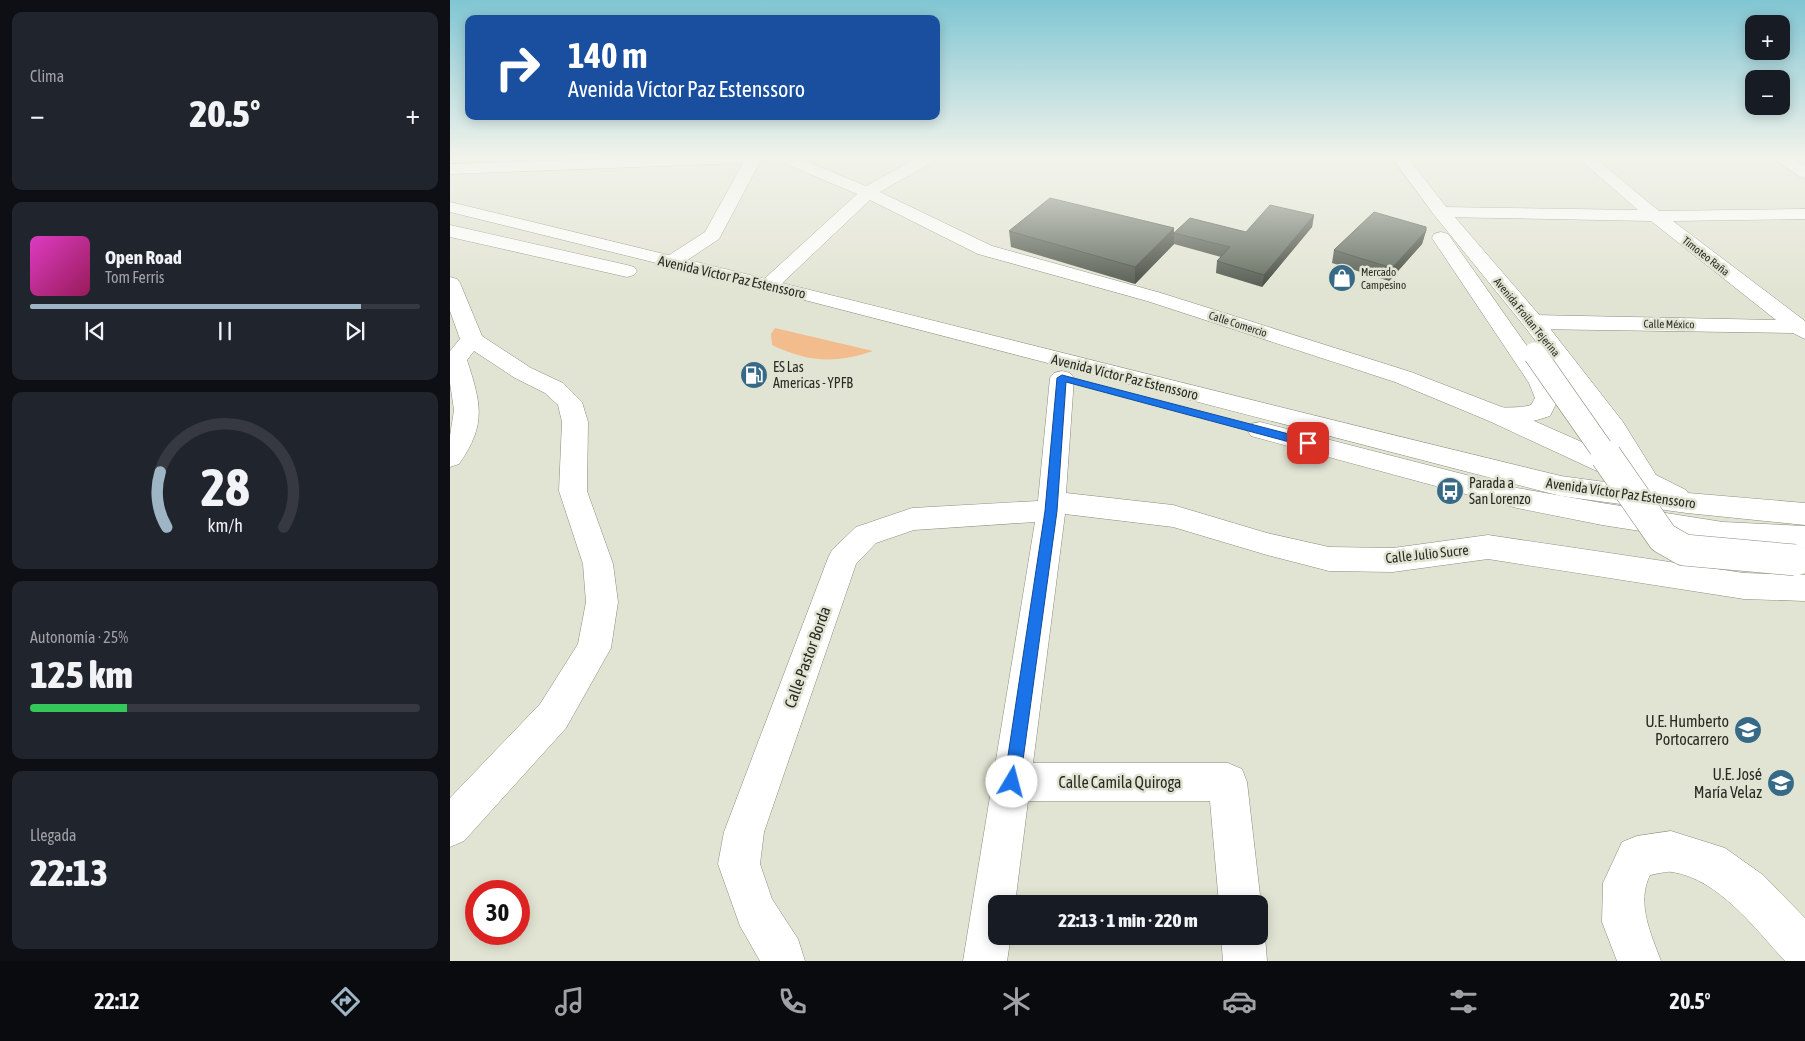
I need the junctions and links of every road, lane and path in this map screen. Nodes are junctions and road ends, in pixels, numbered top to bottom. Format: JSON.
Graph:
{"nodes":[{"id":1,"x":730,"y":203,"type":"edge"},
{"id":2,"x":858,"y":203,"type":"edge"},
{"id":3,"x":889,"y":203,"type":"edge"},
{"id":4,"x":1416,"y":203,"type":"edge"},
{"id":5,"x":1434,"y":203,"type":"edge"},
{"id":6,"x":1639,"y":203,"type":"edge"},
{"id":7,"x":450,"y":207,"type":"edge"},
{"id":8,"x":1441,"y":212,"type":"junction"},
{"id":9,"x":1805,"y":214,"type":"edge"},
{"id":10,"x":1655,"y":216,"type":"junction"},
{"id":11,"x":450,"y":231,"type":"edge"},
{"id":12,"x":1452,"y":252,"type":"junction"},
{"id":13,"x":670,"y":262,"type":"junction"},
{"id":14,"x":450,"y":283,"type":"edge"},
{"id":15,"x":769,"y":285,"type":"junction"},
{"id":16,"x":1533,"y":322,"type":"junction"},
{"id":17,"x":1803,"y":328,"type":"edge"},
{"id":18,"x":472,"y":340,"type":"junction"},
{"id":19,"x":1062,"y":378,"type":"junction"},
{"id":20,"x":1498,"y":415,"type":"junction"},
{"id":21,"x":450,"y":458,"type":"edge"},
{"id":22,"x":1646,"y":482,"type":"junction"},
{"id":23,"x":1687,"y":503,"type":"junction"},
{"id":24,"x":1051,"y":507,"type":"junction"},
{"id":25,"x":1805,"y":514,"type":"edge"},
{"id":26,"x":1802,"y":552,"type":"edge"},
{"id":27,"x":1805,"y":588,"type":"edge"},
{"id":28,"x":1012,"y":782,"type":"junction"},
{"id":29,"x":463,"y":800,"type":"edge"},
{"id":30,"x":450,"y":826,"type":"edge"},
{"id":31,"x":1239,"y":895,"type":"edge"},
{"id":32,"x":1244,"y":945,"type":"edge"},
{"id":33,"x":1805,"y":950,"type":"edge"},
{"id":34,"x":783,"y":961,"type":"edge"},
{"id":35,"x":985,"y":961,"type":"edge"},
{"id":36,"x":1245,"y":961,"type":"edge"},
{"id":37,"x":1639,"y":961,"type":"edge"}],
"edges":[{"from":1,"to":13,"type":"street"},
{"from":2,"to":15,"type":"street"},
{"from":3,"to":20,"type":"street","name":"Calle Comercio"},
{"from":4,"to":12,"type":"street"},
{"from":5,"to":8,"type":"street","name":"Avenida Froilan Tejerina"},
{"from":6,"to":10,"type":"street","name":"Timoteo Raña"},
{"from":7,"to":13,"type":"street","name":"Avenida Víctor Paz Estenssoro"},
{"from":8,"to":10,"type":"street"},
{"from":8,"to":16,"type":"street","name":"Avenida Froilan Tejerina"},
{"from":9,"to":10,"type":"street"},
{"from":10,"to":17,"type":"street","name":"Timoteo Raña"},
{"from":11,"to":19,"type":"street","name":"Avenida Víctor Paz Estenssoro"},
{"from":12,"to":20,"type":"street"},
{"from":12,"to":26,"type":"street","bridge":true},
{"from":13,"to":15,"type":"street","name":"Avenida Víctor Paz Estenssoro"},
{"from":14,"to":18,"type":"street"},
{"from":15,"to":23,"type":"street","name":"Avenida Víctor Paz Estenssoro"},
{"from":16,"to":17,"type":"street","name":"Calle México"},
{"from":16,"to":22,"type":"street","name":"Avenida Froilan Tejerina"},
{"from":18,"to":21,"type":"street"},
{"from":18,"to":29,"type":"street"},
{"from":19,"to":24,"type":"street"},
{"from":19,"to":26,"type":"street","name":"Avenida Víctor Paz Estenssoro"},
{"from":20,"to":22,"type":"street","name":"Calle Comercio"},
{"from":22,"to":23,"type":"street","name":"Calle Comercio"},
{"from":23,"to":25,"type":"street","name":"Avenida Víctor Paz Estenssoro"},
{"from":24,"to":27,"type":"street","name":"Calle Julio Sucre"},
{"from":24,"to":28,"type":"street"},
{"from":24,"to":34,"type":"street","name":"Calle Pastor Borda"},
{"from":28,"to":31,"type":"street","name":"Calle Camila Quiroga"},
{"from":28,"to":35,"type":"street"},
{"from":29,"to":30,"type":"street"},
{"from":32,"to":36,"type":"street"},
{"from":33,"to":37,"type":"street"}]}
